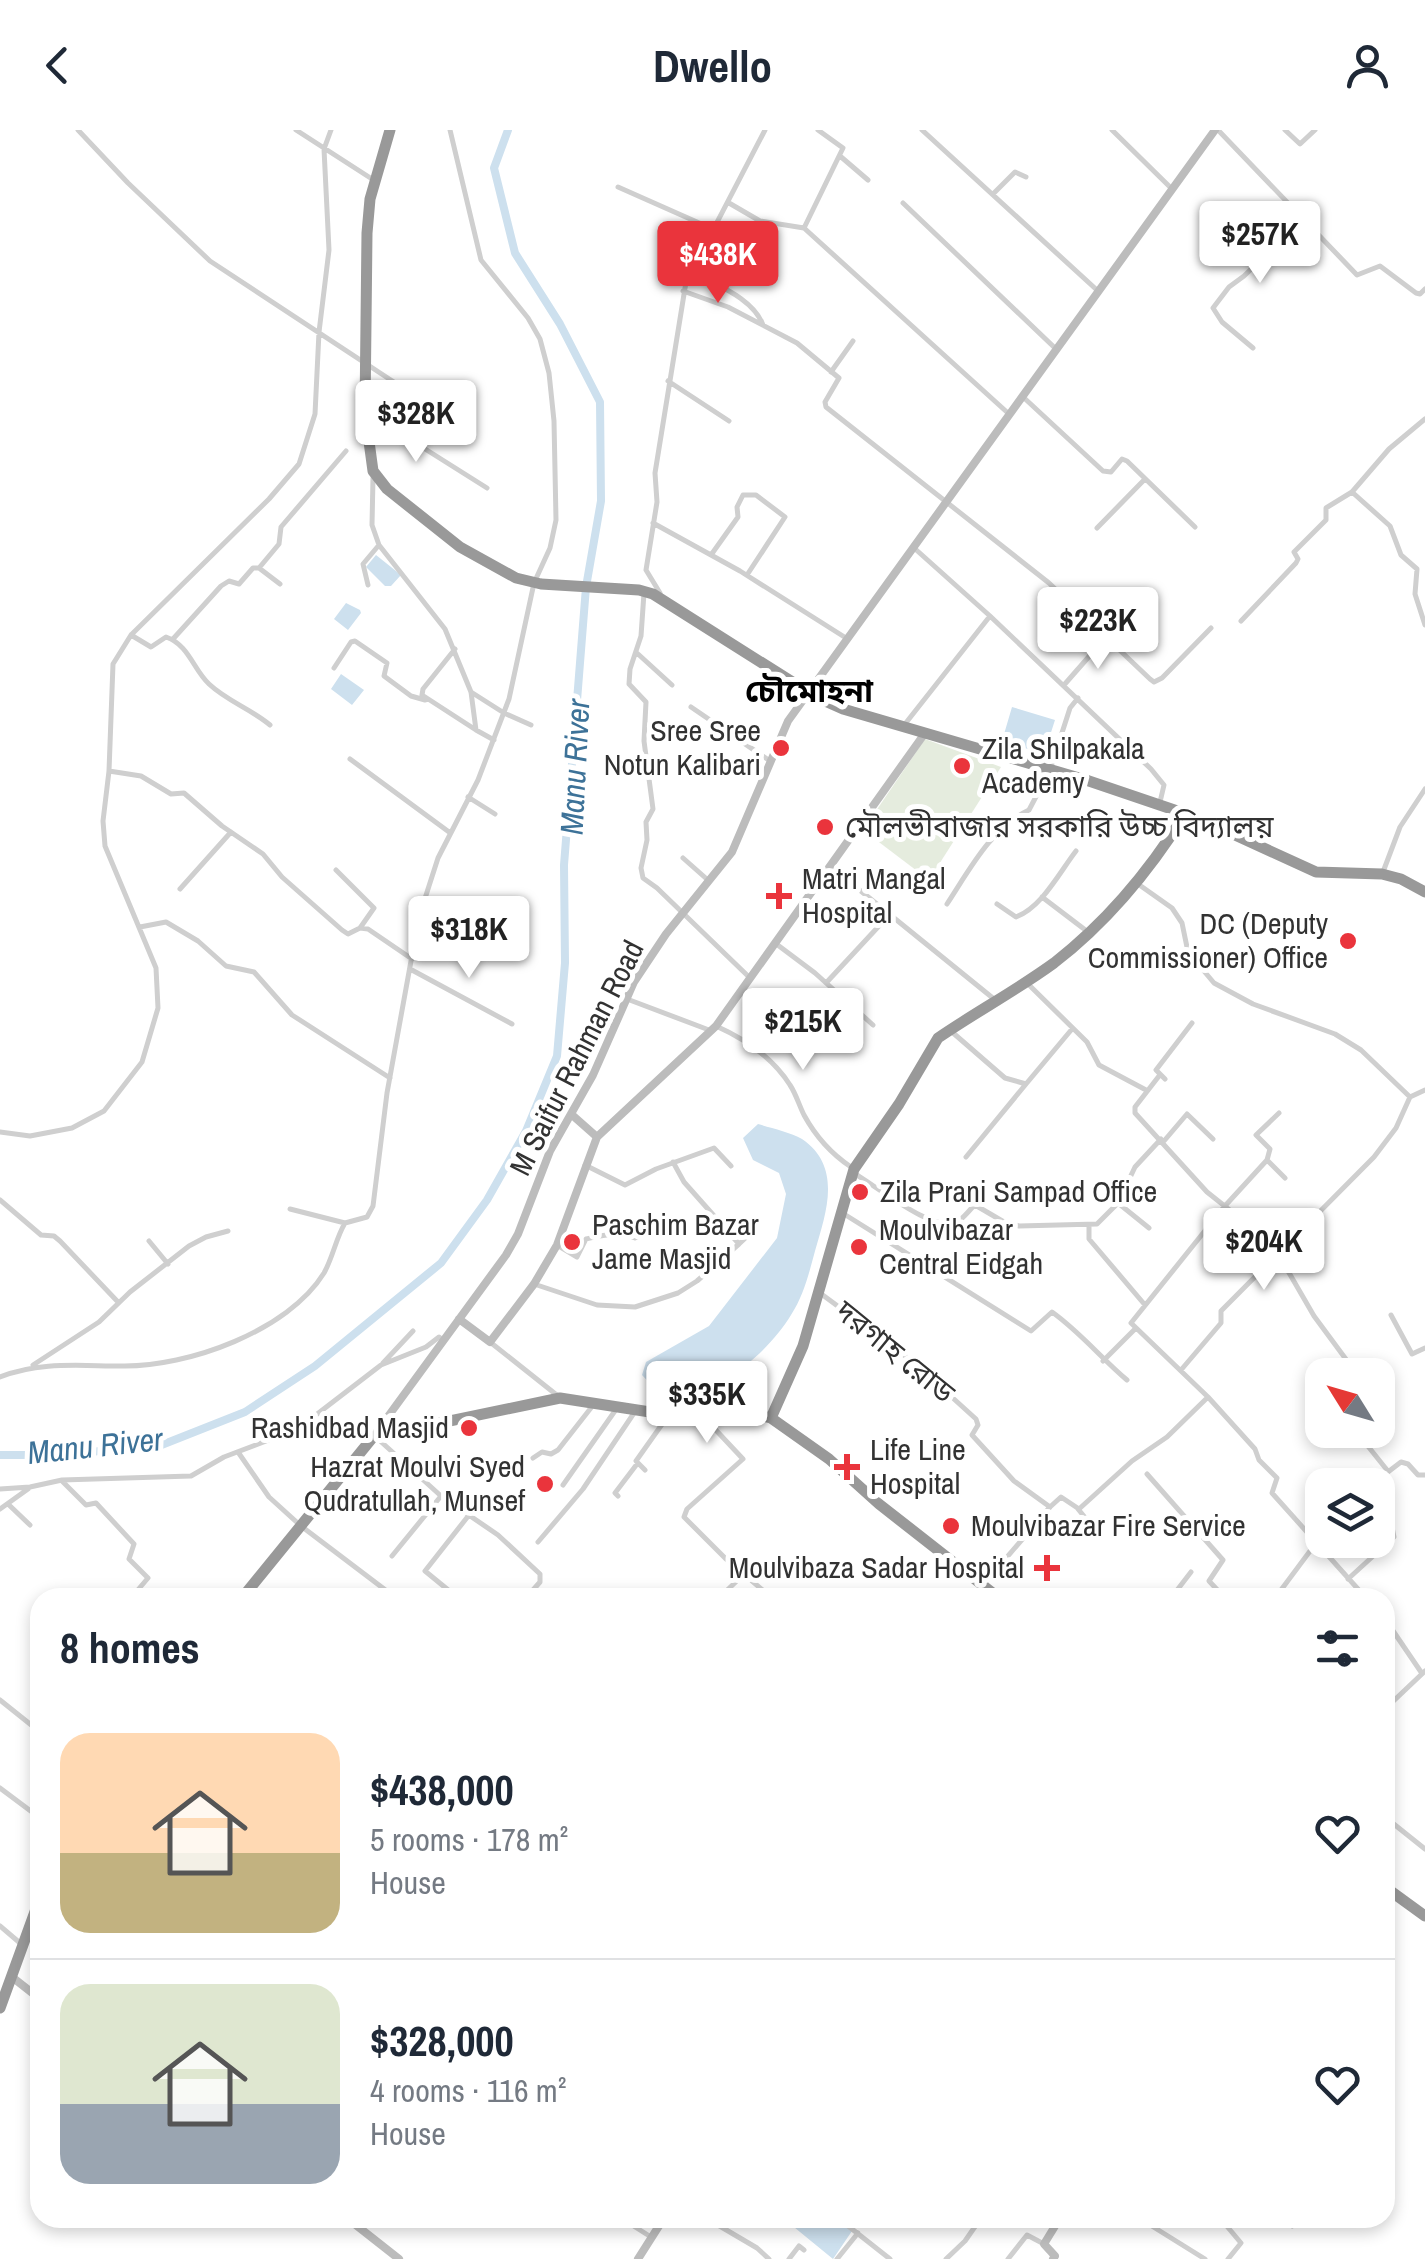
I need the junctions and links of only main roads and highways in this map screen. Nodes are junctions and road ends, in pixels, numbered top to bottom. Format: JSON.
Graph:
{"nodes":[{"id":1,"x":390,"y":130,"type":"edge"},
{"id":2,"x":1216,"y":130,"type":"edge"},
{"id":3,"x":808,"y":692,"type":"junction"},
{"id":4,"x":925,"y":732,"type":"junction"},
{"id":5,"x":1186,"y":814,"type":"junction"},
{"id":6,"x":1425,"y":892,"type":"edge"},
{"id":7,"x":571,"y":1114,"type":"junction"},
{"id":8,"x":596,"y":1137,"type":"junction"},
{"id":9,"x":460,"y":1319,"type":"junction"},
{"id":10,"x":770,"y":1418,"type":"junction"},
{"id":11,"x":375,"y":1437,"type":"junction"},
{"id":12,"x":250,"y":1588,"type":"edge"},
{"id":13,"x":987,"y":1588,"type":"edge"},
{"id":14,"x":1395,"y":1894,"type":"edge"},
{"id":15,"x":1425,"y":1916,"type":"edge"},
{"id":16,"x":30,"y":1930,"type":"edge"},
{"id":17,"x":12,"y":1976,"type":"junction"},
{"id":18,"x":30,"y":1991,"type":"edge"},
{"id":19,"x":0,"y":2008,"type":"edge"},
{"id":20,"x":360,"y":2228,"type":"edge"},
{"id":21,"x":657,"y":2228,"type":"edge"},
{"id":22,"x":1054,"y":2228,"type":"edge"},
{"id":23,"x":399,"y":2259,"type":"edge"},
{"id":24,"x":638,"y":2259,"type":"edge"},
{"id":25,"x":1053,"y":2259,"type":"edge"}],
"edges":[{"from":1,"to":3,"type":"highway"},
{"from":2,"to":3,"type":"main road","name":"M Saifur Rahman Road"},
{"from":3,"to":4,"type":"highway"},
{"from":3,"to":7,"type":"main road","name":"M Saifur Rahman Road"},
{"from":4,"to":5,"type":"highway"},
{"from":4,"to":8,"type":"main road"},
{"from":5,"to":6,"type":"highway"},
{"from":5,"to":10,"type":"highway"},
{"from":7,"to":8,"type":"main road"},
{"from":7,"to":9,"type":"main road","name":"M Saifur Rahman Road"},
{"from":8,"to":9,"type":"main road"},
{"from":9,"to":11,"type":"main road","name":"M Saifur Rahman Road"},
{"from":10,"to":11,"type":"highway"},
{"from":10,"to":13,"type":"highway"},
{"from":11,"to":12,"type":"highway"},
{"from":14,"to":15,"type":"highway"},
{"from":16,"to":17,"type":"highway"},
{"from":17,"to":18,"type":"main road"},
{"from":17,"to":19,"type":"highway"},
{"from":20,"to":23,"type":"main road"},
{"from":21,"to":24,"type":"main road"},
{"from":22,"to":25,"type":"main road"}]}
